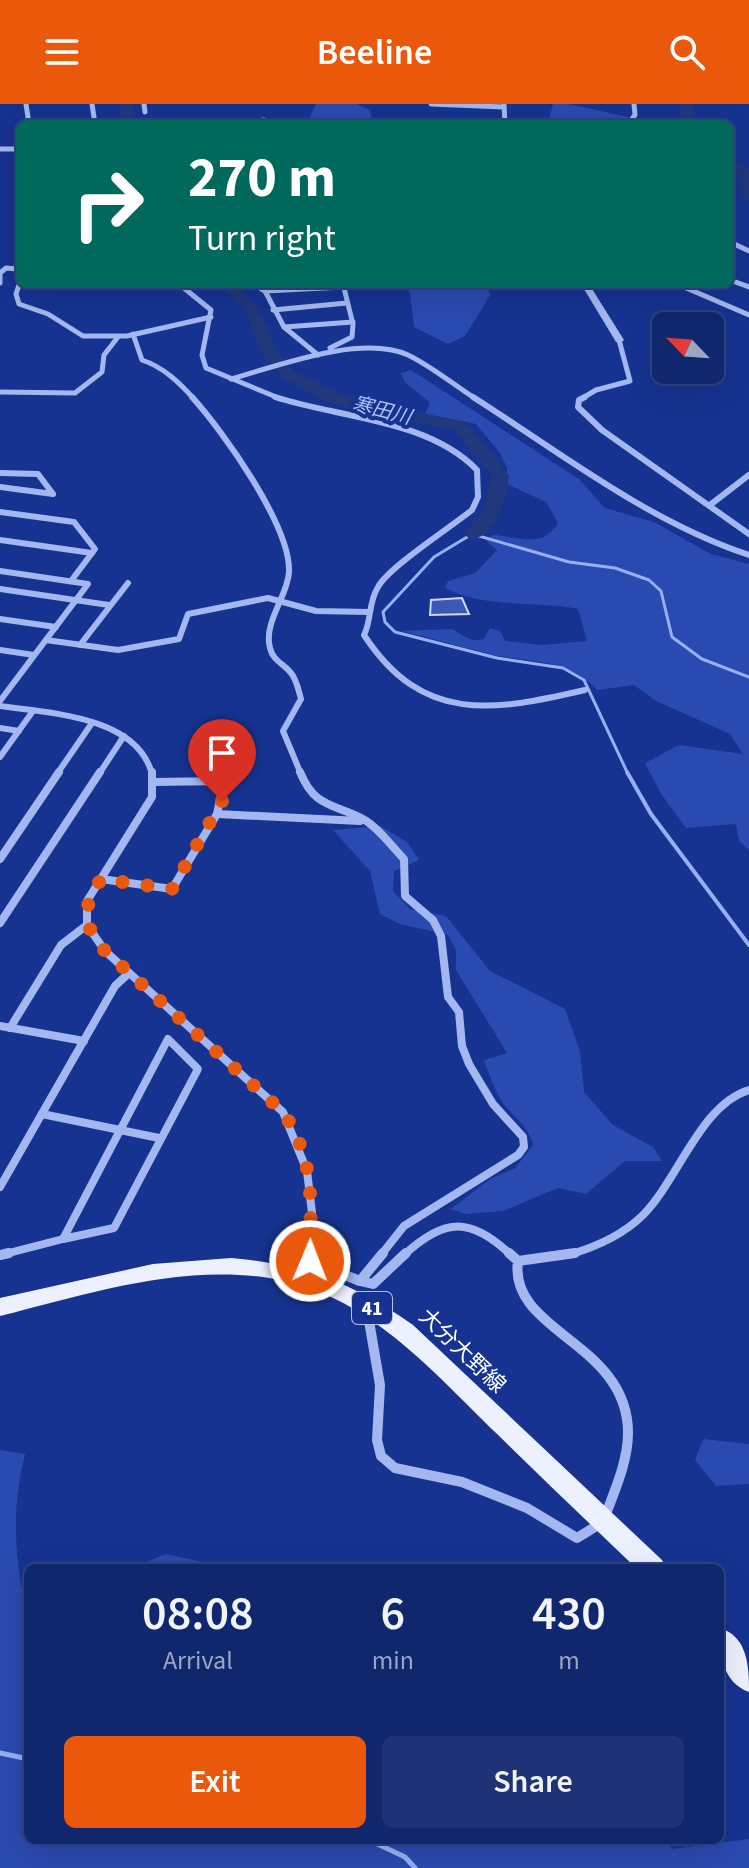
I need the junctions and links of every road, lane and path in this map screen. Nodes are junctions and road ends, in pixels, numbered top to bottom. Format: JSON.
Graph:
{"nodes":[{"id":1,"x":144,"y":104,"type":"edge"},
{"id":2,"x":431,"y":104,"type":"edge"},
{"id":3,"x":450,"y":106,"type":"edge"},
{"id":4,"x":473,"y":106,"type":"junction"},
{"id":5,"x":504,"y":106,"type":"edge"},
{"id":6,"x":145,"y":112,"type":"dead end"},
{"id":7,"x":472,"y":114,"type":"dead end"},
{"id":8,"x":16,"y":269,"type":"edge"},
{"id":9,"x":0,"y":283,"type":"edge"},
{"id":10,"x":18,"y":288,"type":"edge"},
{"id":11,"x":185,"y":288,"type":"edge"},
{"id":12,"x":260,"y":288,"type":"edge"},
{"id":13,"x":304,"y":288,"type":"edge"},
{"id":14,"x":344,"y":288,"type":"edge"},
{"id":15,"x":587,"y":288,"type":"edge"},
{"id":16,"x":686,"y":288,"type":"edge"},
{"id":17,"x":265,"y":291,"type":"junction"},
{"id":18,"x":347,"y":303,"type":"junction"},
{"id":19,"x":273,"y":310,"type":"junction"},
{"id":20,"x":749,"y":315,"type":"edge"},
{"id":21,"x":211,"y":317,"type":"junction"},
{"id":22,"x":353,"y":322,"type":"junction"},
{"id":23,"x":284,"y":327,"type":"junction"},
{"id":24,"x":133,"y":334,"type":"junction"},
{"id":25,"x":118,"y":337,"type":"junction"},
{"id":26,"x":619,"y":340,"type":"joint"},
{"id":27,"x":317,"y":354,"type":"junction"},
{"id":28,"x":231,"y":379,"type":"junction"},
{"id":29,"x":0,"y":392,"type":"edge"},
{"id":30,"x":0,"y":473,"type":"edge"},
{"id":31,"x":749,"y":475,"type":"edge"},
{"id":32,"x":0,"y":487,"type":"edge"},
{"id":33,"x":710,"y":505,"type":"junction"},
{"id":34,"x":0,"y":512,"type":"edge"},
{"id":35,"x":748,"y":531,"type":"edge"},
{"id":36,"x":0,"y":540,"type":"edge"},
{"id":37,"x":92,"y":553,"type":"junction"},
{"id":38,"x":749,"y":555,"type":"edge"},
{"id":39,"x":0,"y":571,"type":"edge"},
{"id":40,"x":71,"y":581,"type":"junction"},
{"id":41,"x":128,"y":583,"type":"dead end"},
{"id":42,"x":0,"y":589,"type":"edge"},
{"id":43,"x":76,"y":600,"type":"junction"},
{"id":44,"x":279,"y":600,"type":"junction"},
{"id":45,"x":109,"y":605,"type":"junction"},
{"id":46,"x":369,"y":612,"type":"junction"},
{"id":47,"x":0,"y":619,"type":"edge"},
{"id":48,"x":56,"y":627,"type":"junction"},
{"id":49,"x":46,"y":640,"type":"junction"},
{"id":50,"x":80,"y":645,"type":"junction"},
{"id":51,"x":0,"y":650,"type":"edge"},
{"id":52,"x":34,"y":655,"type":"junction"},
{"id":53,"x":0,"y":685,"type":"edge"},
{"id":54,"x":11,"y":686,"type":"junction"},
{"id":55,"x":585,"y":690,"type":"dead end"},
{"id":56,"x":0,"y":703,"type":"edge"},
{"id":57,"x":33,"y":711,"type":"junction"},
{"id":58,"x":92,"y":723,"type":"junction"},
{"id":59,"x":0,"y":728,"type":"edge"},
{"id":60,"x":19,"y":731,"type":"junction"},
{"id":61,"x":124,"y":736,"type":"junction"},
{"id":62,"x":0,"y":757,"type":"edge"},
{"id":63,"x":154,"y":782,"type":"junction"},
{"id":64,"x":217,"y":814,"type":"junction"},
{"id":65,"x":365,"y":820,"type":"junction"},
{"id":66,"x":0,"y":859,"type":"edge"},
{"id":67,"x":101,"y":879,"type":"junction"},
{"id":68,"x":0,"y":923,"type":"edge"},
{"id":69,"x":87,"y":925,"type":"junction"},
{"id":70,"x":129,"y":973,"type":"junction"},
{"id":71,"x":5,"y":1027,"type":"edge"},
{"id":72,"x":84,"y":1041,"type":"junction"},
{"id":73,"x":749,"y":1090,"type":"edge"},
{"id":74,"x":42,"y":1114,"type":"junction"},
{"id":75,"x":119,"y":1131,"type":"junction"},
{"id":76,"x":159,"y":1138,"type":"junction"},
{"id":77,"x":0,"y":1187,"type":"edge"},
{"id":78,"x":63,"y":1239,"type":"junction"},
{"id":79,"x":0,"y":1255,"type":"edge"},
{"id":80,"x":518,"y":1261,"type":"junction"},
{"id":81,"x":309,"y":1269,"type":"junction"},
{"id":82,"x":360,"y":1281,"type":"junction"},
{"id":83,"x":0,"y":1307,"type":"edge"},
{"id":84,"x":379,"y":1313,"type":"junction"},
{"id":85,"x":603,"y":1522,"type":"junction"},
{"id":86,"x":649,"y":1564,"type":"edge"},
{"id":87,"x":724,"y":1645,"type":"edge"},
{"id":88,"x":749,"y":1680,"type":"edge"}],
"edges":[{"from":1,"to":6,"type":"street"},
{"from":2,"to":3,"type":"street"},
{"from":3,"to":4,"type":"street"},
{"from":4,"to":5,"type":"street"},
{"from":4,"to":7,"type":"street"},
{"from":8,"to":9,"type":"street"},
{"from":10,"to":25,"type":"street"},
{"from":11,"to":21,"type":"street"},
{"from":12,"to":17,"type":"street"},
{"from":13,"to":17,"type":"street"},
{"from":14,"to":18,"type":"street"},
{"from":15,"to":26,"type":"street"},
{"from":16,"to":20,"type":"street"},
{"from":17,"to":19,"type":"street"},
{"from":18,"to":19,"type":"street"},
{"from":18,"to":22,"type":"street"},
{"from":19,"to":23,"type":"street"},
{"from":21,"to":24,"type":"street"},
{"from":21,"to":28,"type":"street"},
{"from":22,"to":23,"type":"street"},
{"from":22,"to":27,"type":"street"},
{"from":23,"to":27,"type":"street"},
{"from":24,"to":25,"type":"street"},
{"from":24,"to":44,"type":"street"},
{"from":25,"to":29,"type":"street"},
{"from":26,"to":33,"type":"street"},
{"from":27,"to":28,"type":"street"},
{"from":27,"to":38,"type":"street"},
{"from":28,"to":46,"type":"street"},
{"from":30,"to":32,"type":"street"},
{"from":31,"to":33,"type":"street"},
{"from":33,"to":35,"type":"street"},
{"from":34,"to":37,"type":"street"},
{"from":36,"to":37,"type":"street"},
{"from":37,"to":40,"type":"street"},
{"from":39,"to":40,"type":"street"},
{"from":40,"to":43,"type":"street"},
{"from":41,"to":45,"type":"street"},
{"from":42,"to":43,"type":"street"},
{"from":43,"to":45,"type":"street"},
{"from":43,"to":48,"type":"street"},
{"from":44,"to":46,"type":"street"},
{"from":44,"to":50,"type":"street"},
{"from":44,"to":65,"type":"street"},
{"from":45,"to":50,"type":"street"},
{"from":46,"to":55,"type":"street"},
{"from":47,"to":48,"type":"street"},
{"from":48,"to":49,"type":"street"},
{"from":49,"to":50,"type":"street"},
{"from":49,"to":52,"type":"street"},
{"from":51,"to":52,"type":"street"},
{"from":52,"to":54,"type":"street"},
{"from":53,"to":54,"type":"street"},
{"from":54,"to":56,"type":"street"},
{"from":56,"to":57,"type":"street"},
{"from":57,"to":58,"type":"street"},
{"from":57,"to":60,"type":"street"},
{"from":58,"to":61,"type":"street"},
{"from":58,"to":66,"type":"street"},
{"from":59,"to":60,"type":"street"},
{"from":60,"to":62,"type":"street"},
{"from":61,"to":63,"type":"street"},
{"from":61,"to":68,"type":"street"},
{"from":63,"to":64,"type":"street"},
{"from":63,"to":67,"type":"street"},
{"from":64,"to":65,"type":"street"},
{"from":64,"to":67,"type":"street"},
{"from":65,"to":82,"type":"street"},
{"from":67,"to":69,"type":"street"},
{"from":69,"to":70,"type":"street"},
{"from":69,"to":71,"type":"street"},
{"from":70,"to":72,"type":"street"},
{"from":70,"to":81,"type":"street"},
{"from":71,"to":72,"type":"street"},
{"from":72,"to":74,"type":"street"},
{"from":73,"to":80,"type":"street"},
{"from":74,"to":75,"type":"street"},
{"from":74,"to":77,"type":"street"},
{"from":75,"to":76,"type":"street"},
{"from":75,"to":76,"type":"street"},
{"from":75,"to":78,"type":"street"},
{"from":76,"to":78,"type":"street"},
{"from":78,"to":79,"type":"street"},
{"from":80,"to":82,"type":"street"},
{"from":80,"to":85,"type":"street"},
{"from":81,"to":82,"type":"street"},
{"from":81,"to":83,"type":"main road","name":"大分大野線","number":"41"},
{"from":81,"to":84,"type":"main road","name":"大分大野線","number":"41"},
{"from":84,"to":85,"type":"main road","name":"大分大野線","number":"41"},
{"from":84,"to":85,"type":"street"},
{"from":85,"to":86,"type":"main road","name":"大分大野線","number":"41"},
{"from":87,"to":88,"type":"main road"}]}
